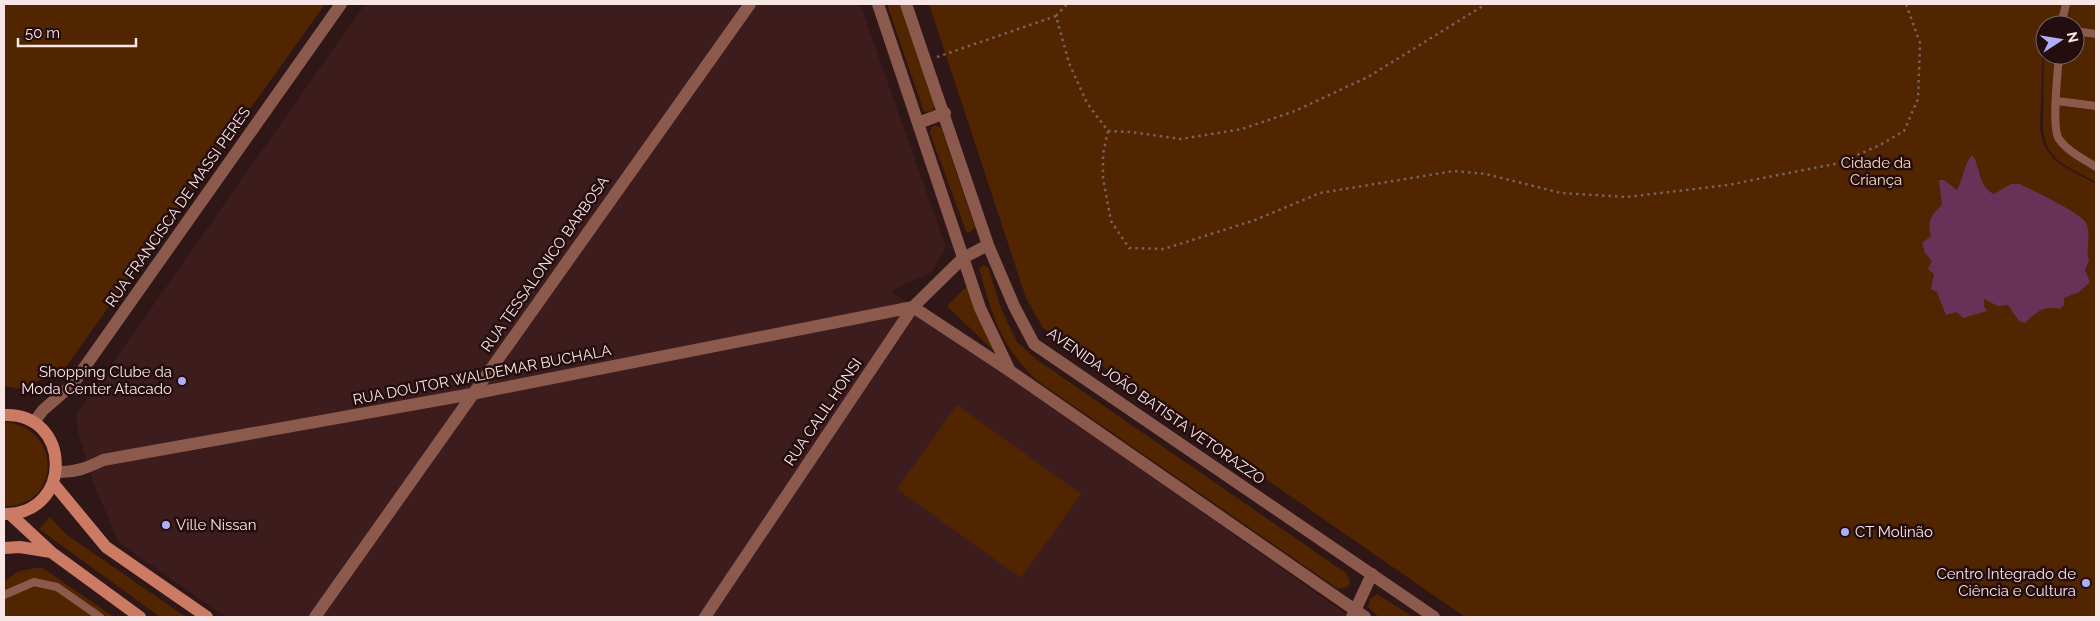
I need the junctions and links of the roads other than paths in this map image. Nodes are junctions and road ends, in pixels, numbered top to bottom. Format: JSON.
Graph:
{"nodes":[{"id":1,"x":341,"y":4,"type":"edge"},
{"id":2,"x":750,"y":4,"type":"edge"},
{"id":3,"x":878,"y":4,"type":"edge"},
{"id":4,"x":906,"y":4,"type":"edge"},
{"id":5,"x":2059,"y":65,"type":"edge"},
{"id":6,"x":2057,"y":101,"type":"junction"},
{"id":7,"x":2096,"y":106,"type":"edge"},
{"id":8,"x":945,"y":114,"type":"junction"},
{"id":9,"x":918,"y":123,"type":"junction"},
{"id":10,"x":2096,"y":167,"type":"edge"},
{"id":11,"x":988,"y":245,"type":"junction"},
{"id":12,"x":963,"y":258,"type":"junction"},
{"id":13,"x":914,"y":307,"type":"junction"},
{"id":14,"x":1010,"y":371,"type":"junction"},
{"id":15,"x":472,"y":394,"type":"junction"},
{"id":16,"x":4,"y":415,"type":"edge"},
{"id":17,"x":34,"y":422,"type":"junction"},
{"id":18,"x":55,"y":477,"type":"junction"},
{"id":19,"x":7,"y":514,"type":"edge"},
{"id":20,"x":4,"y":548,"type":"edge"},
{"id":21,"x":51,"y":552,"type":"junction"},
{"id":22,"x":1372,"y":574,"type":"junction"},
{"id":23,"x":4,"y":595,"type":"edge"},
{"id":24,"x":1357,"y":615,"type":"edge"},
{"id":25,"x":100,"y":617,"type":"edge"},
{"id":26,"x":140,"y":617,"type":"edge"},
{"id":27,"x":207,"y":617,"type":"edge"},
{"id":28,"x":315,"y":617,"type":"edge"},
{"id":29,"x":705,"y":617,"type":"edge"},
{"id":30,"x":1434,"y":617,"type":"edge"}],
"edges":[{"from":1,"to":17,"type":"street","name":"RUA FRANCISCA DE MASSI PERES"},
{"from":2,"to":15,"type":"street","name":"RUA TESSALONICO BARBOSA"},
{"from":3,"to":9,"type":"street"},
{"from":4,"to":8,"type":"street","name":"AVENIDA JOÃO BATISTA VETORAZZO"},
{"from":5,"to":6,"type":"lane"},
{"from":6,"to":7,"type":"lane"},
{"from":6,"to":10,"type":"lane"},
{"from":8,"to":9,"type":"street"},
{"from":8,"to":11,"type":"street","name":"AVENIDA JOÃO BATISTA VETORAZZO"},
{"from":9,"to":12,"type":"street"},
{"from":11,"to":12,"type":"street","name":"RUA CALIL HONSI"},
{"from":11,"to":22,"type":"street","name":"AVENIDA JOÃO BATISTA VETORAZZO"},
{"from":12,"to":13,"type":"street","name":"RUA CALIL HONSI"},
{"from":12,"to":14,"type":"street"},
{"from":13,"to":14,"type":"street"},
{"from":13,"to":15,"type":"street","name":"RUA DOUTOR WALDEMAR BUCHALA"},
{"from":13,"to":29,"type":"street","name":"RUA CALIL HONSI"},
{"from":14,"to":24,"type":"street"},
{"from":15,"to":18,"type":"street","name":"RUA DOUTOR WALDEMAR BUCHALA"},
{"from":15,"to":28,"type":"street","name":"RUA TESSALONICO BARBOSA"},
{"from":16,"to":17,"type":"main road"},
{"from":17,"to":18,"type":"main road"},
{"from":18,"to":19,"type":"main road"},
{"from":18,"to":27,"type":"main road"},
{"from":19,"to":21,"type":"main road"},
{"from":20,"to":21,"type":"main road"},
{"from":21,"to":26,"type":"main road"},
{"from":22,"to":24,"type":"street"},
{"from":22,"to":30,"type":"street","name":"AVENIDA JOÃO BATISTA VETORAZZO"},
{"from":23,"to":25,"type":"lane"}]}
